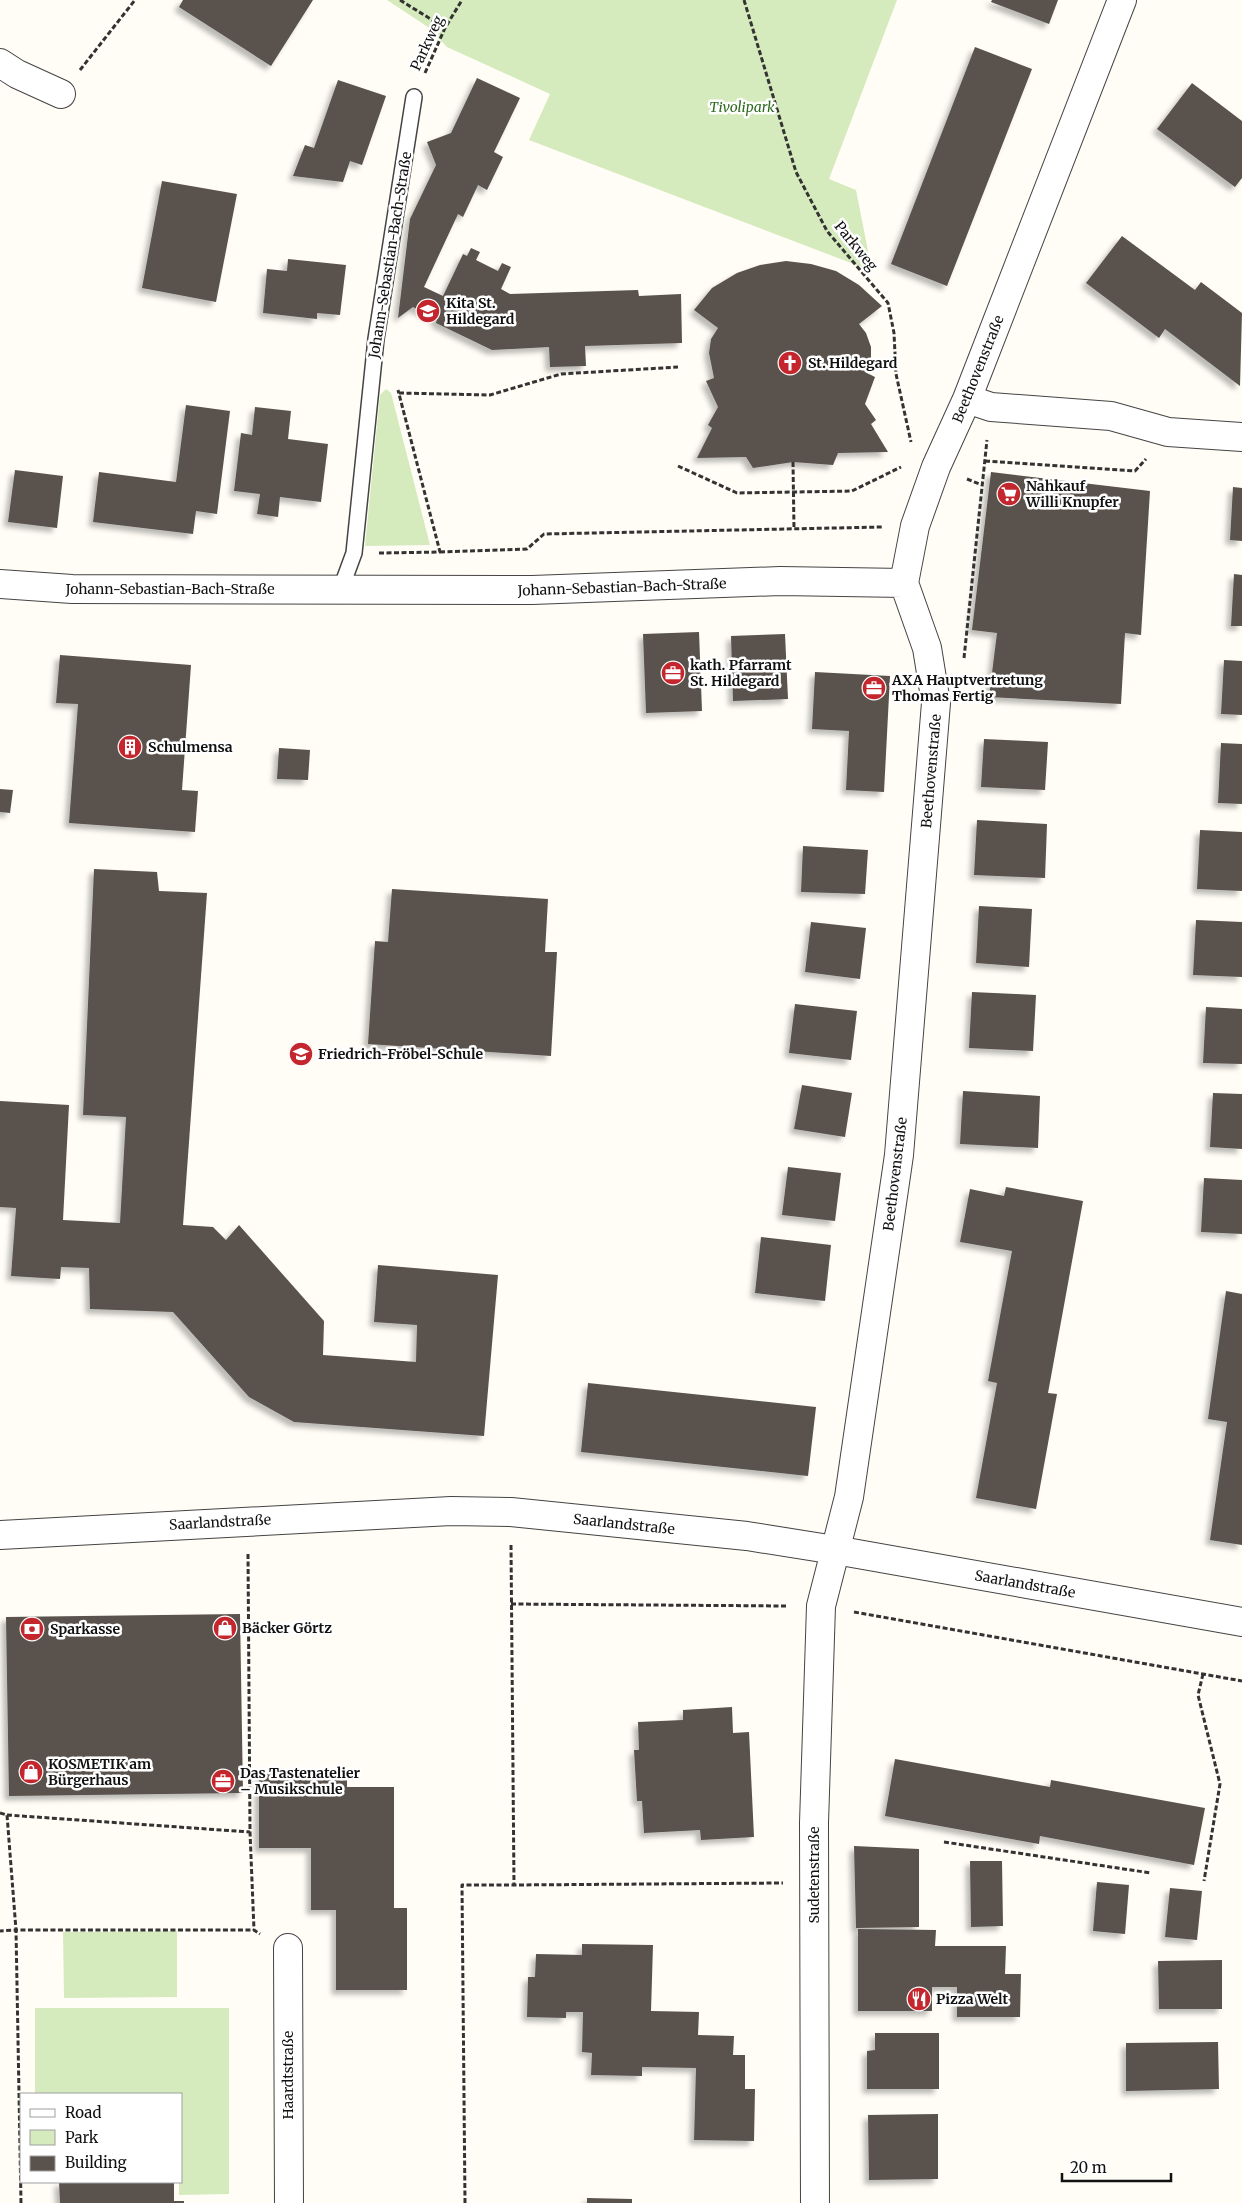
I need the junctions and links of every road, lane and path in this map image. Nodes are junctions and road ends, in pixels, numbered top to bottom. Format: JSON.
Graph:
{"nodes":[{"id":1,"x":135,"y":0,"type":"edge"},
{"id":2,"x":400,"y":0,"type":"edge"},
{"id":3,"x":462,"y":0,"type":"edge"},
{"id":4,"x":744,"y":0,"type":"edge"},
{"id":5,"x":1122,"y":0,"type":"edge"},
{"id":6,"x":445,"y":28,"type":"junction"},
{"id":7,"x":0,"y":64,"type":"edge"},
{"id":8,"x":61,"y":94,"type":"joint"},
{"id":9,"x":414,"y":97,"type":"joint"},
{"id":10,"x":678,"y":367,"type":"dead end"},
{"id":11,"x":396,"y":384,"type":"dead end"},
{"id":12,"x":400,"y":393,"type":"junction"},
{"id":13,"x":979,"y":403,"type":"junction"},
{"id":14,"x":1168,"y":432,"type":"junction"},
{"id":15,"x":1242,"y":437,"type":"edge"},
{"id":16,"x":985,"y":461,"type":"junction"},
{"id":17,"x":792,"y":462,"type":"dead end"},
{"id":18,"x":926,"y":464,"type":"junction"},
{"id":19,"x":678,"y":466,"type":"dead end"},
{"id":20,"x":794,"y":492,"type":"junction"},
{"id":21,"x":915,"y":526,"type":"junction"},
{"id":22,"x":794,"y":528,"type":"junction"},
{"id":23,"x":440,"y":552,"type":"junction"},
{"id":24,"x":354,"y":553,"type":"junction"},
{"id":25,"x":904,"y":583,"type":"junction"},
{"id":26,"x":0,"y":584,"type":"edge"},
{"id":27,"x":340,"y":590,"type":"junction"},
{"id":28,"x":963,"y":662,"type":"dead end"},
{"id":29,"x":511,"y":1512,"type":"junction"},
{"id":30,"x":247,"y":1520,"type":"junction"},
{"id":31,"x":0,"y":1535,"type":"edge"},
{"id":32,"x":835,"y":1550,"type":"junction"},
{"id":33,"x":511,"y":1604,"type":"junction"},
{"id":34,"x":821,"y":1606,"type":"junction"},
{"id":35,"x":1242,"y":1622,"type":"edge"},
{"id":36,"x":1203,"y":1674,"type":"junction"},
{"id":37,"x":1242,"y":1681,"type":"edge"},
{"id":38,"x":0,"y":1813,"type":"edge"},
{"id":39,"x":7,"y":1815,"type":"junction"},
{"id":40,"x":250,"y":1832,"type":"junction"},
{"id":41,"x":944,"y":1842,"type":"dead end"},
{"id":42,"x":1151,"y":1873,"type":"dead end"},
{"id":43,"x":1204,"y":1881,"type":"dead end"},
{"id":44,"x":814,"y":1882,"type":"junction"},
{"id":45,"x":514,"y":1885,"type":"junction"},
{"id":46,"x":16,"y":1930,"type":"junction"},
{"id":47,"x":254,"y":1930,"type":"junction"},
{"id":48,"x":0,"y":1931,"type":"edge"},
{"id":49,"x":288,"y":1948,"type":"joint"},
{"id":50,"x":20,"y":2148,"type":"edge"},
{"id":51,"x":21,"y":2183,"type":"edge"},
{"id":52,"x":21,"y":2203,"type":"edge"},
{"id":53,"x":288,"y":2203,"type":"edge"},
{"id":54,"x":465,"y":2203,"type":"edge"},
{"id":55,"x":815,"y":2203,"type":"edge"}],
"edges":[{"from":1,"to":8,"type":"path"},
{"from":2,"to":6,"type":"path"},
{"from":3,"to":6,"type":"path","name":"Parkweg"},
{"from":4,"to":18,"type":"path","name":"Parkweg"},
{"from":5,"to":13,"type":"street","name":"Beethovenstraße"},
{"from":6,"to":9,"type":"path","name":"Parkweg"},
{"from":7,"to":8,"type":"street"},
{"from":9,"to":24,"type":"lane","name":"Johann-Sebastian-Bach-Straße"},
{"from":10,"to":12,"type":"path"},
{"from":11,"to":12,"type":"path"},
{"from":12,"to":23,"type":"path"},
{"from":13,"to":14,"type":"street"},
{"from":13,"to":16,"type":"path"},
{"from":13,"to":18,"type":"street","name":"Beethovenstraße"},
{"from":14,"to":15,"type":"street"},
{"from":14,"to":16,"type":"path"},
{"from":16,"to":28,"type":"path"},
{"from":17,"to":20,"type":"path"},
{"from":18,"to":20,"type":"path"},
{"from":18,"to":21,"type":"street","name":"Beethovenstraße"},
{"from":19,"to":20,"type":"path"},
{"from":20,"to":22,"type":"path"},
{"from":21,"to":22,"type":"path"},
{"from":21,"to":25,"type":"street","name":"Beethovenstraße"},
{"from":22,"to":23,"type":"path"},
{"from":23,"to":24,"type":"path"},
{"from":24,"to":27,"type":"lane","name":"Johann-Sebastian-Bach-Straße"},
{"from":25,"to":27,"type":"street","name":"Johann-Sebastian-Bach-Straße"},
{"from":25,"to":32,"type":"street","name":"Beethovenstraße"},
{"from":26,"to":27,"type":"street","name":"Johann-Sebastian-Bach-Straße"},
{"from":29,"to":30,"type":"street","name":"Saarlandstraße"},
{"from":29,"to":32,"type":"street","name":"Saarlandstraße"},
{"from":29,"to":33,"type":"path"},
{"from":30,"to":31,"type":"street","name":"Saarlandstraße"},
{"from":30,"to":40,"type":"path"},
{"from":32,"to":34,"type":"street","name":"Sudetenstraße"},
{"from":32,"to":35,"type":"street","name":"Saarlandstraße"},
{"from":33,"to":34,"type":"path"},
{"from":33,"to":45,"type":"path"},
{"from":34,"to":36,"type":"path"},
{"from":34,"to":44,"type":"street","name":"Sudetenstraße"},
{"from":36,"to":37,"type":"path"},
{"from":36,"to":43,"type":"path"},
{"from":38,"to":39,"type":"path"},
{"from":39,"to":40,"type":"path"},
{"from":39,"to":46,"type":"path"},
{"from":40,"to":47,"type":"path"},
{"from":41,"to":42,"type":"path"},
{"from":44,"to":45,"type":"path"},
{"from":44,"to":55,"type":"street","name":"Sudetenstraße"},
{"from":45,"to":54,"type":"path"},
{"from":46,"to":47,"type":"path"},
{"from":46,"to":48,"type":"path"},
{"from":46,"to":50,"type":"path"},
{"from":47,"to":49,"type":"path"},
{"from":49,"to":53,"type":"street","name":"Haardtstraße"},
{"from":51,"to":52,"type":"path"}]}
